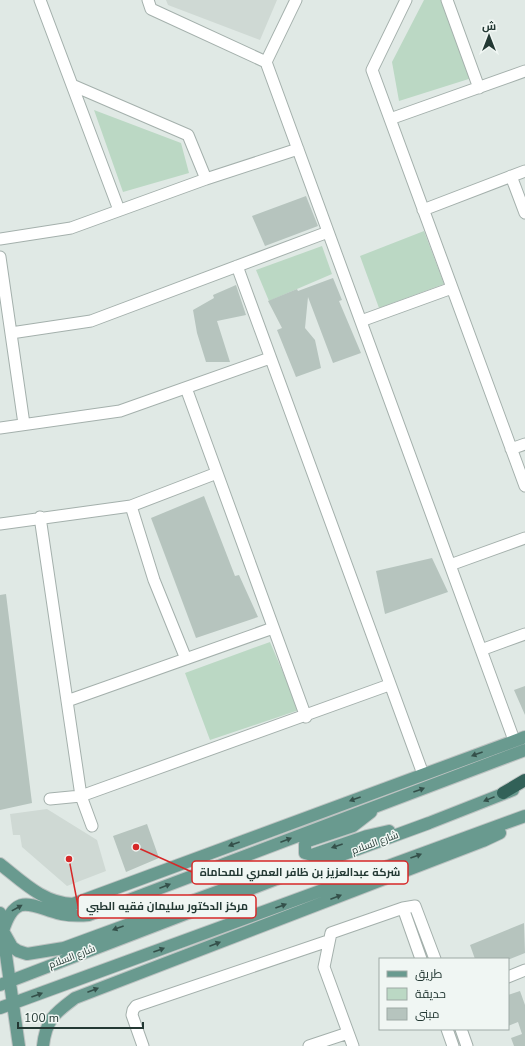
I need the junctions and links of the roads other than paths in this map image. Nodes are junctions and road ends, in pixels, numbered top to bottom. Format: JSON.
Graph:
{"nodes":[{"id":1,"x":40,"y":0,"type":"edge"},
{"id":2,"x":148,"y":0,"type":"edge"},
{"id":3,"x":296,"y":0,"type":"edge"},
{"id":4,"x":406,"y":0,"type":"edge"},
{"id":5,"x":447,"y":0,"type":"edge"},
{"id":6,"x":266,"y":62,"type":"junction"},
{"id":7,"x":525,"y":72,"type":"edge"},
{"id":8,"x":72,"y":85,"type":"junction"},
{"id":9,"x":478,"y":88,"type":"junction"},
{"id":10,"x":390,"y":119,"type":"junction"},
{"id":11,"x":298,"y":149,"type":"junction"},
{"id":12,"x":525,"y":171,"type":"edge"},
{"id":13,"x":511,"y":176,"type":"junction"},
{"id":14,"x":206,"y":179,"type":"junction"},
{"id":15,"x":119,"y":210,"type":"junction"},
{"id":16,"x":423,"y":210,"type":"junction"},
{"id":17,"x":525,"y":213,"type":"edge"},
{"id":18,"x":328,"y":232,"type":"junction"},
{"id":19,"x":0,"y":239,"type":"edge"},
{"id":20,"x":0,"y":257,"type":"edge"},
{"id":21,"x":236,"y":266,"type":"junction"},
{"id":22,"x":452,"y":288,"type":"junction"},
{"id":23,"x":361,"y":321,"type":"junction"},
{"id":24,"x":11,"y":332,"type":"junction"},
{"id":25,"x":270,"y":358,"type":"junction"},
{"id":26,"x":186,"y":388,"type":"junction"},
{"id":27,"x":24,"y":424,"type":"junction"},
{"id":28,"x":0,"y":428,"type":"edge"},
{"id":29,"x":525,"y":444,"type":"edge"},
{"id":30,"x":511,"y":449,"type":"junction"},
{"id":31,"x":217,"y":473,"type":"junction"},
{"id":32,"x":525,"y":486,"type":"edge"},
{"id":33,"x":131,"y":506,"type":"junction"},
{"id":34,"x":40,"y":517,"type":"junction"},
{"id":35,"x":0,"y":524,"type":"edge"},
{"id":36,"x":525,"y":538,"type":"edge"},
{"id":37,"x":450,"y":565,"type":"junction"},
{"id":38,"x":273,"y":628,"type":"junction"},
{"id":39,"x":525,"y":634,"type":"edge"},
{"id":40,"x":481,"y":650,"type":"junction"},
{"id":41,"x":186,"y":659,"type":"junction"},
{"id":42,"x":389,"y":685,"type":"junction"},
{"id":43,"x":67,"y":701,"type":"junction"},
{"id":44,"x":306,"y":717,"type":"junction"},
{"id":45,"x":520,"y":739,"type":"edge"},
{"id":46,"x":525,"y":750,"type":"edge"},
{"id":47,"x":423,"y":774,"type":"junction"},
{"id":48,"x":525,"y":780,"type":"edge"},
{"id":49,"x":525,"y":785,"type":"edge"},
{"id":50,"x":503,"y":793,"type":"junction"},
{"id":51,"x":81,"y":796,"type":"junction"},
{"id":52,"x":50,"y":799,"type":"dead end"},
{"id":53,"x":382,"y":804,"type":"junction"},
{"id":54,"x":525,"y":816,"type":"edge"},
{"id":55,"x":525,"y":821,"type":"edge"},
{"id":56,"x":429,"y":823,"type":"junction"},
{"id":57,"x":92,"y":826,"type":"dead end"},
{"id":58,"x":0,"y":864,"type":"edge"},
{"id":59,"x":287,"y":874,"type":"junction"},
{"id":60,"x":403,"y":908,"type":"junction"},
{"id":61,"x":0,"y":913,"type":"edge"},
{"id":62,"x":3,"y":930,"type":"junction"},
{"id":63,"x":328,"y":941,"type":"junction"},
{"id":64,"x":421,"y":958,"type":"edge"},
{"id":65,"x":435,"y":958,"type":"edge"},
{"id":66,"x":525,"y":970,"type":"edge"},
{"id":67,"x":509,"y":976,"type":"edge"},
{"id":68,"x":4,"y":983,"type":"edge"},
{"id":69,"x":13,"y":1004,"type":"junction"},
{"id":70,"x":0,"y":1008,"type":"edge"},
{"id":71,"x":447,"y":1030,"type":"edge"},
{"id":72,"x":461,"y":1030,"type":"edge"},
{"id":73,"x":348,"y":1033,"type":"junction"},
{"id":74,"x":19,"y":1046,"type":"edge"},
{"id":75,"x":43,"y":1046,"type":"edge"},
{"id":76,"x":143,"y":1046,"type":"edge"},
{"id":77,"x":309,"y":1046,"type":"edge"},
{"id":78,"x":353,"y":1046,"type":"edge"},
{"id":79,"x":453,"y":1046,"type":"edge"},
{"id":80,"x":467,"y":1046,"type":"edge"}],
"edges":[{"from":1,"to":8,"type":"street"},
{"from":2,"to":6,"type":"street"},
{"from":3,"to":6,"type":"street"},
{"from":4,"to":10,"type":"street"},
{"from":5,"to":9,"type":"street"},
{"from":6,"to":11,"type":"street"},
{"from":7,"to":9,"type":"street"},
{"from":8,"to":14,"type":"street"},
{"from":8,"to":15,"type":"street"},
{"from":9,"to":10,"type":"street"},
{"from":10,"to":16,"type":"street"},
{"from":11,"to":14,"type":"street"},
{"from":11,"to":18,"type":"street"},
{"from":12,"to":13,"type":"street"},
{"from":13,"to":16,"type":"street"},
{"from":13,"to":17,"type":"street"},
{"from":14,"to":15,"type":"street"},
{"from":15,"to":19,"type":"street"},
{"from":16,"to":22,"type":"street"},
{"from":18,"to":21,"type":"street"},
{"from":18,"to":23,"type":"street"},
{"from":20,"to":24,"type":"street"},
{"from":21,"to":24,"type":"street"},
{"from":21,"to":25,"type":"street"},
{"from":22,"to":23,"type":"street"},
{"from":22,"to":30,"type":"street"},
{"from":23,"to":37,"type":"street"},
{"from":24,"to":27,"type":"street"},
{"from":25,"to":26,"type":"street"},
{"from":25,"to":42,"type":"street"},
{"from":26,"to":27,"type":"street"},
{"from":26,"to":31,"type":"street"},
{"from":27,"to":28,"type":"street"},
{"from":29,"to":30,"type":"street"},
{"from":30,"to":32,"type":"street"},
{"from":31,"to":33,"type":"street"},
{"from":31,"to":38,"type":"street"},
{"from":33,"to":34,"type":"street"},
{"from":33,"to":41,"type":"street"},
{"from":34,"to":35,"type":"street"},
{"from":34,"to":43,"type":"street"},
{"from":36,"to":37,"type":"street"},
{"from":37,"to":40,"type":"street"},
{"from":38,"to":41,"type":"street"},
{"from":38,"to":44,"type":"street"},
{"from":39,"to":40,"type":"street"},
{"from":40,"to":45,"type":"street"},
{"from":41,"to":43,"type":"street"},
{"from":42,"to":44,"type":"street"},
{"from":42,"to":47,"type":"street"},
{"from":43,"to":51,"type":"street"},
{"from":44,"to":51,"type":"street"},
{"from":45,"to":47,"type":"main road","one_way":true},
{"from":53,"to":46,"type":"main road","one_way":true},
{"from":47,"to":58,"type":"main road","one_way":true},
{"from":48,"to":50,"type":"highway"},
{"from":49,"to":50,"type":"main road","name":"شارع السلام"},
{"from":50,"to":56,"type":"main road","name":"شارع السلام","one_way":true},
{"from":51,"to":52,"type":"street"},
{"from":51,"to":57,"type":"street"},
{"from":56,"to":53,"type":"main road","one_way":true},
{"from":62,"to":53,"type":"main road","one_way":true},
{"from":69,"to":54,"type":"main road","one_way":true},
{"from":75,"to":55,"type":"main road","one_way":true},
{"from":56,"to":59,"type":"main road","name":"شارع السلام"},
{"from":59,"to":62,"type":"main road","one_way":true},
{"from":59,"to":68,"type":"main road","name":"شارع السلام"},
{"from":60,"to":63,"type":"street"},
{"from":60,"to":64,"type":"street"},
{"from":60,"to":65,"type":"street"},
{"from":61,"to":62,"type":"main road"},
{"from":62,"to":68,"type":"main road"},
{"from":63,"to":73,"type":"street"},
{"from":63,"to":76,"type":"street"},
{"from":66,"to":67,"type":"street"},
{"from":68,"to":69,"type":"main road"},
{"from":69,"to":70,"type":"main road"},
{"from":69,"to":74,"type":"main road"},
{"from":71,"to":79,"type":"street"},
{"from":72,"to":80,"type":"street"},
{"from":73,"to":77,"type":"street"},
{"from":73,"to":78,"type":"street"}]}
